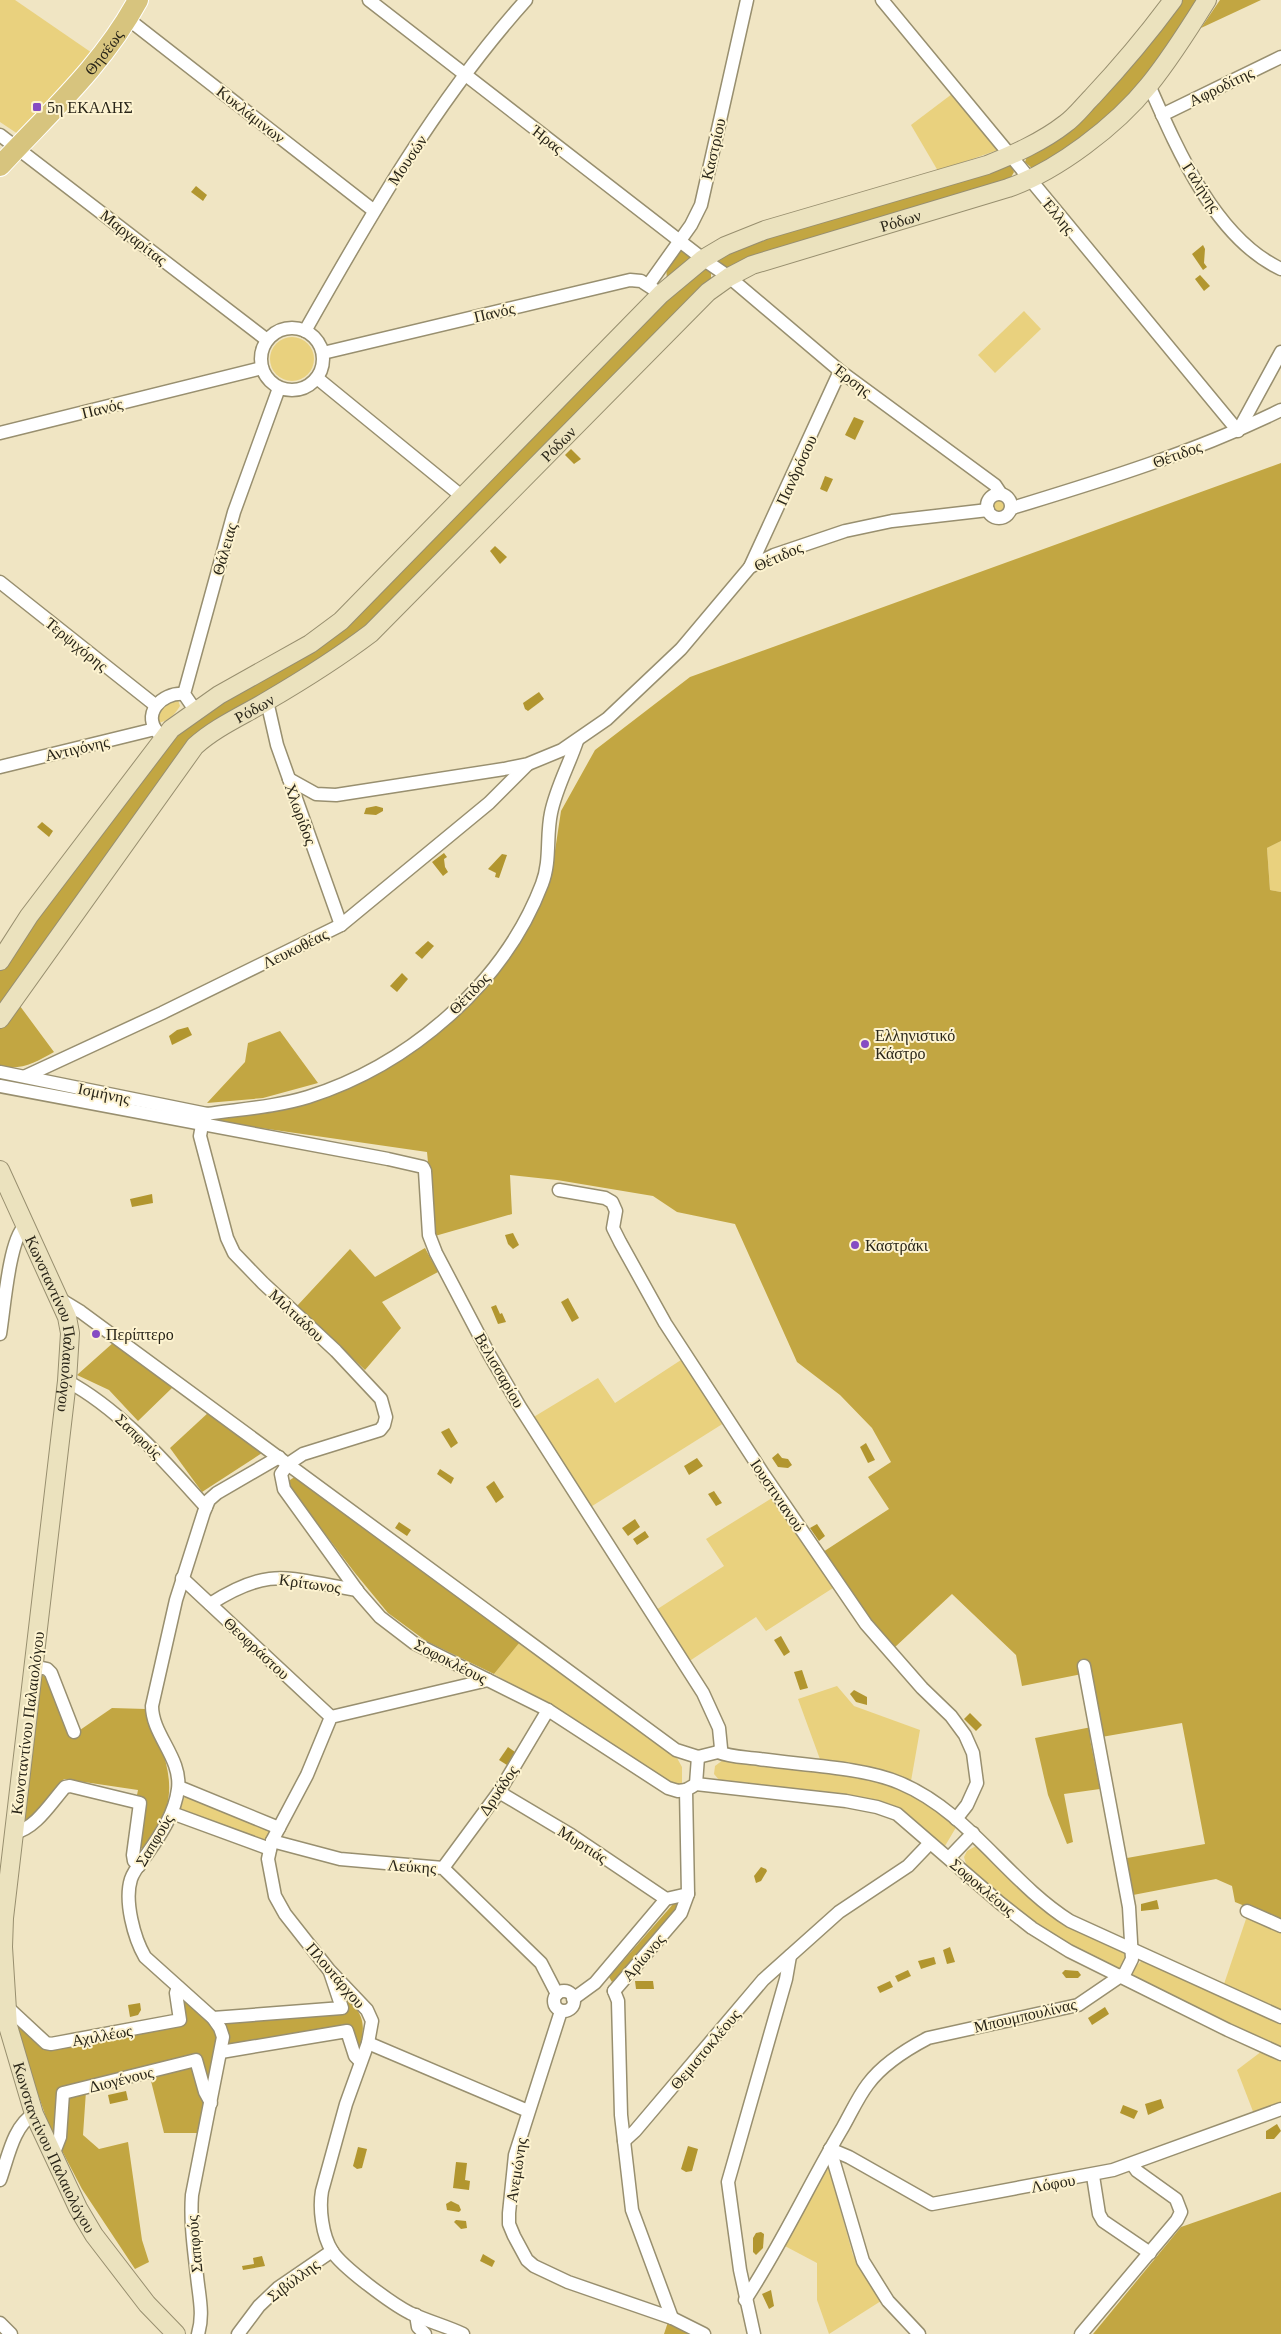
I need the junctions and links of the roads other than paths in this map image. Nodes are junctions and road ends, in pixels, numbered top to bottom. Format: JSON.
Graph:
{"nodes":[{"id":1,"x":138,"y":0,"type":"edge"},
{"id":2,"x":369,"y":0,"type":"edge"},
{"id":3,"x":526,"y":0,"type":"edge"},
{"id":4,"x":747,"y":0,"type":"edge"},
{"id":5,"x":882,"y":0,"type":"edge"},
{"id":6,"x":1173,"y":0,"type":"edge"},
{"id":7,"x":1207,"y":0,"type":"edge"},
{"id":8,"x":128,"y":19,"type":"junction"},
{"id":9,"x":1281,"y":57,"type":"edge"},
{"id":10,"x":465,"y":75,"type":"junction"},
{"id":11,"x":1148,"y":85,"type":"junction"},
{"id":12,"x":1162,"y":115,"type":"junction"},
{"id":13,"x":0,"y":135,"type":"edge"},
{"id":14,"x":17,"y":147,"type":"junction"},
{"id":15,"x":1010,"y":156,"type":"junction"},
{"id":16,"x":0,"y":166,"type":"edge"},
{"id":17,"x":1030,"y":180,"type":"junction"},
{"id":18,"x":373,"y":210,"type":"junction"},
{"id":19,"x":679,"y":240,"type":"junction"},
{"id":20,"x":703,"y":259,"type":"junction"},
{"id":21,"x":1281,"y":269,"type":"edge"},
{"id":22,"x":729,"y":277,"type":"junction"},
{"id":23,"x":655,"y":289,"type":"junction"},
{"id":24,"x":305,"y":331,"type":"junction"},
{"id":25,"x":267,"y":340,"type":"junction"},
{"id":26,"x":1281,"y":352,"type":"edge"},
{"id":27,"x":323,"y":353,"type":"junction"},
{"id":28,"x":262,"y":368,"type":"junction"},
{"id":29,"x":840,"y":371,"type":"junction"},
{"id":30,"x":317,"y":378,"type":"junction"},
{"id":31,"x":279,"y":388,"type":"junction"},
{"id":32,"x":1281,"y":410,"type":"edge"},
{"id":33,"x":1238,"y":431,"type":"junction"},
{"id":34,"x":0,"y":433,"type":"edge"},
{"id":35,"x":464,"y":498,"type":"junction"},
{"id":36,"x":993,"y":501,"type":"junction"},
{"id":37,"x":1012,"y":508,"type":"junction"},
{"id":38,"x":750,"y":567,"type":"junction"},
{"id":39,"x":0,"y":582,"type":"edge"},
{"id":40,"x":184,"y":694,"type":"junction"},
{"id":41,"x":267,"y":702,"type":"junction"},
{"id":42,"x":155,"y":706,"type":"junction"},
{"id":43,"x":195,"y":710,"type":"junction"},
{"id":44,"x":159,"y":734,"type":"junction"},
{"id":45,"x":577,"y":742,"type":"junction"},
{"id":46,"x":528,"y":764,"type":"junction"},
{"id":47,"x":0,"y":767,"type":"edge"},
{"id":48,"x":289,"y":780,"type":"junction"},
{"id":49,"x":341,"y":925,"type":"junction"},
{"id":50,"x":0,"y":961,"type":"edge"},
{"id":51,"x":0,"y":1019,"type":"edge"},
{"id":52,"x":0,"y":1072,"type":"edge"},
{"id":53,"x":26,"y":1076,"type":"junction"},
{"id":54,"x":0,"y":1086,"type":"edge"},
{"id":55,"x":205,"y":1120,"type":"junction"},
{"id":56,"x":0,"y":1170,"type":"edge"},
{"id":57,"x":559,"y":1190,"type":"dead end"},
{"id":58,"x":24,"y":1226,"type":"junction"},
{"id":59,"x":58,"y":1298,"type":"junction"},
{"id":60,"x":0,"y":1334,"type":"edge"},
{"id":61,"x":67,"y":1381,"type":"junction"},
{"id":62,"x":283,"y":1460,"type":"junction"},
{"id":63,"x":206,"y":1507,"type":"junction"},
{"id":64,"x":182,"y":1578,"type":"junction"},
{"id":65,"x":357,"y":1590,"type":"junction"},
{"id":66,"x":210,"y":1604,"type":"junction"},
{"id":67,"x":33,"y":1666,"type":"junction"},
{"id":68,"x":1084,"y":1666,"type":"dead end"},
{"id":69,"x":488,"y":1680,"type":"junction"},
{"id":70,"x":548,"y":1710,"type":"junction"},
{"id":71,"x":331,"y":1717,"type":"junction"},
{"id":72,"x":74,"y":1732,"type":"dead end"},
{"id":73,"x":718,"y":1752,"type":"junction"},
{"id":74,"x":698,"y":1757,"type":"junction"},
{"id":75,"x":178,"y":1787,"type":"junction"},
{"id":76,"x":691,"y":1787,"type":"junction"},
{"id":77,"x":498,"y":1792,"type":"junction"},
{"id":78,"x":172,"y":1813,"type":"junction"},
{"id":79,"x":956,"y":1818,"type":"junction"},
{"id":80,"x":279,"y":1828,"type":"junction"},
{"id":81,"x":14,"y":1833,"type":"junction"},
{"id":82,"x":973,"y":1833,"type":"junction"},
{"id":83,"x":930,"y":1843,"type":"junction"},
{"id":84,"x":271,"y":1845,"type":"junction"},
{"id":85,"x":949,"y":1858,"type":"junction"},
{"id":86,"x":139,"y":1866,"type":"junction"},
{"id":87,"x":443,"y":1868,"type":"junction"},
{"id":88,"x":688,"y":1894,"type":"junction"},
{"id":89,"x":666,"y":1899,"type":"junction"},
{"id":90,"x":1247,"y":1911,"type":"dead end"},
{"id":91,"x":1281,"y":1926,"type":"edge"},
{"id":92,"x":1131,"y":1950,"type":"junction"},
{"id":93,"x":790,"y":1956,"type":"junction"},
{"id":94,"x":329,"y":1970,"type":"junction"},
{"id":95,"x":1119,"y":1977,"type":"junction"},
{"id":96,"x":595,"y":1983,"type":"junction"},
{"id":97,"x":178,"y":1987,"type":"junction"},
{"id":98,"x":614,"y":1990,"type":"junction"},
{"id":99,"x":557,"y":1994,"type":"junction"},
{"id":100,"x":573,"y":1998,"type":"junction"},
{"id":101,"x":5,"y":2005,"type":"junction"},
{"id":102,"x":561,"y":2011,"type":"junction"},
{"id":103,"x":1281,"y":2017,"type":"edge"},
{"id":104,"x":213,"y":2018,"type":"junction"},
{"id":105,"x":368,"y":2044,"type":"junction"},
{"id":106,"x":221,"y":2052,"type":"junction"},
{"id":107,"x":1281,"y":2054,"type":"edge"},
{"id":108,"x":360,"y":2061,"type":"junction"},
{"id":109,"x":211,"y":2103,"type":"junction"},
{"id":110,"x":1281,"y":2109,"type":"edge"},
{"id":111,"x":528,"y":2111,"type":"junction"},
{"id":112,"x":34,"y":2114,"type":"junction"},
{"id":113,"x":624,"y":2141,"type":"junction"},
{"id":114,"x":830,"y":2149,"type":"junction"},
{"id":115,"x":53,"y":2155,"type":"junction"},
{"id":116,"x":1132,"y":2164,"type":"junction"},
{"id":117,"x":1093,"y":2176,"type":"junction"},
{"id":118,"x":0,"y":2180,"type":"edge"},
{"id":119,"x":332,"y":2251,"type":"junction"},
{"id":120,"x":1150,"y":2253,"type":"junction"},
{"id":121,"x":745,"y":2300,"type":"junction"},
{"id":122,"x":416,"y":2315,"type":"junction"},
{"id":123,"x":672,"y":2318,"type":"junction"},
{"id":124,"x":0,"y":2322,"type":"edge"},
{"id":125,"x":11,"y":2334,"type":"edge"},
{"id":126,"x":176,"y":2334,"type":"edge"},
{"id":127,"x":198,"y":2334,"type":"edge"},
{"id":128,"x":238,"y":2334,"type":"edge"},
{"id":129,"x":424,"y":2334,"type":"edge"},
{"id":130,"x":463,"y":2334,"type":"edge"},
{"id":131,"x":704,"y":2334,"type":"edge"},
{"id":132,"x":754,"y":2334,"type":"edge"},
{"id":133,"x":919,"y":2334,"type":"edge"},
{"id":134,"x":1081,"y":2334,"type":"edge"}],
"edges":[{"from":1,"to":8,"type":"main road","name":"Θησέως"},
{"from":2,"to":10,"type":"street","name":"Ήρας"},
{"from":3,"to":10,"type":"street","name":"Μουσών"},
{"from":4,"to":19,"type":"street","name":"Καστρίου"},
{"from":5,"to":15,"type":"street","name":"Έλλης"},
{"from":6,"to":15,"type":"street","name":"Ρόδων"},
{"from":7,"to":11,"type":"street","name":"Ρόδων"},
{"from":8,"to":14,"type":"main road","name":"Θησέως"},
{"from":8,"to":18,"type":"street","name":"Κυκλάμινων"},
{"from":9,"to":12,"type":"street","name":"Αφροδίτης"},
{"from":10,"to":18,"type":"street","name":"Μουσών"},
{"from":10,"to":19,"type":"street","name":"Ήρας"},
{"from":11,"to":12,"type":"street","name":"Γαλήνης"},
{"from":11,"to":17,"type":"street","name":"Ρόδων"},
{"from":12,"to":21,"type":"street","name":"Γαλήνης"},
{"from":13,"to":14,"type":"street","name":"Μαργαρίτας"},
{"from":14,"to":16,"type":"main road","name":"Θησέως"},
{"from":14,"to":25,"type":"street","name":"Μαργαρίτας"},
{"from":15,"to":17,"type":"street","name":"Έλλης"},
{"from":15,"to":20,"type":"street","name":"Ρόδων"},
{"from":17,"to":22,"type":"street","name":"Ρόδων"},
{"from":17,"to":33,"type":"street","name":"Έλλης"},
{"from":18,"to":24,"type":"street","name":"Μουσών"},
{"from":19,"to":20,"type":"street","name":"Ήρας"},
{"from":19,"to":23,"type":"street","name":"Καστρίου"},
{"from":20,"to":22,"type":"street","name":"Ήρας"},
{"from":20,"to":23,"type":"street","name":"Ρόδων"},
{"from":22,"to":29,"type":"street","name":"Έρσης"},
{"from":22,"to":41,"type":"street","name":"Ρόδων"},
{"from":23,"to":27,"type":"street","name":"Πανός"},
{"from":23,"to":35,"type":"street","name":"Ρόδων"},
{"from":24,"to":25,"type":"street"},
{"from":24,"to":27,"type":"street"},
{"from":25,"to":28,"type":"street"},
{"from":26,"to":33,"type":"street"},
{"from":27,"to":30,"type":"street"},
{"from":28,"to":31,"type":"street"},
{"from":28,"to":34,"type":"street","name":"Πανός"},
{"from":29,"to":36,"type":"street","name":"Έρσης"},
{"from":29,"to":38,"type":"street","name":"Πανδρόσου"},
{"from":30,"to":31,"type":"street"},
{"from":30,"to":35,"type":"street"},
{"from":31,"to":40,"type":"street","name":"Θάλειας"},
{"from":32,"to":33,"type":"street","name":"Θέτιδος"},
{"from":33,"to":37,"type":"street","name":"Θέτιδος"},
{"from":35,"to":43,"type":"street","name":"Ρόδων"},
{"from":36,"to":37,"type":"street","name":"Έρσης"},
{"from":36,"to":37,"type":"street","name":"Θέτιδος"},
{"from":36,"to":38,"type":"street","name":"Θέτιδος"},
{"from":38,"to":45,"type":"street","name":"Θέτιδος"},
{"from":39,"to":42,"type":"street","name":"Τερψιχόρης"},
{"from":40,"to":42,"type":"street"},
{"from":40,"to":43,"type":"street"},
{"from":41,"to":48,"type":"street","name":"Χλωρίδος"},
{"from":41,"to":51,"type":"street","name":"Ρόδων"},
{"from":42,"to":44,"type":"street"},
{"from":43,"to":44,"type":"street","name":"Ρόδων"},
{"from":44,"to":47,"type":"street","name":"Αντιγόνης"},
{"from":44,"to":50,"type":"street","name":"Ρόδων"},
{"from":45,"to":46,"type":"street","name":"Θέτιδος"},
{"from":45,"to":55,"type":"street","name":"Θέτιδος"},
{"from":46,"to":48,"type":"street","name":"Θέτιδος"},
{"from":46,"to":49,"type":"street","name":"Λευκοθέας"},
{"from":48,"to":49,"type":"street","name":"Χλωρίδος"},
{"from":49,"to":53,"type":"street","name":"Λευκοθέας"},
{"from":52,"to":53,"type":"street","name":"Ισμήνης"},
{"from":53,"to":55,"type":"street","name":"Ισμήνης"},
{"from":54,"to":55,"type":"street","name":"Ισμήνης"},
{"from":55,"to":62,"type":"street","name":"Μιλτιάδου"},
{"from":55,"to":73,"type":"street","name":"Βελισσαρίου"},
{"from":56,"to":58,"type":"street","name":"Κωνσταντίνου Παλαιολόγου"},
{"from":57,"to":79,"type":"street","name":"Ιουστινιανού"},
{"from":58,"to":59,"type":"street","name":"Κωνσταντίνου Παλαιολόγου"},
{"from":58,"to":60,"type":"street"},
{"from":59,"to":61,"type":"street","name":"Κωνσταντίνου Παλαιολόγου"},
{"from":59,"to":62,"type":"street"},
{"from":61,"to":63,"type":"street","name":"Σαπφούς"},
{"from":61,"to":67,"type":"street","name":"Κωνσταντίνου Παλαιολόγου"},
{"from":62,"to":63,"type":"street","name":"Μιλτιάδου"},
{"from":62,"to":65,"type":"street","name":"Σοφοκλέους"},
{"from":62,"to":74,"type":"street"},
{"from":63,"to":64,"type":"street","name":"Σαπφούς"},
{"from":64,"to":66,"type":"street","name":"Θεοφράστου"},
{"from":64,"to":75,"type":"street","name":"Σαπφούς"},
{"from":65,"to":66,"type":"street","name":"Κρίτωνος"},
{"from":65,"to":69,"type":"street","name":"Σοφοκλέους"},
{"from":66,"to":71,"type":"street","name":"Θεοφράστου"},
{"from":67,"to":72,"type":"street"},
{"from":67,"to":81,"type":"street","name":"Κωνσταντίνου Παλαιολόγου"},
{"from":68,"to":92,"type":"street","name":"Μπουμπουλίνας"},
{"from":69,"to":70,"type":"street","name":"Σοφοκλέους"},
{"from":69,"to":71,"type":"street"},
{"from":70,"to":76,"type":"street","name":"Σοφοκλέους"},
{"from":70,"to":77,"type":"street","name":"Δρυάδος"},
{"from":71,"to":80,"type":"street"},
{"from":73,"to":74,"type":"street","name":"Σοφοκλέους"},
{"from":73,"to":79,"type":"street","name":"Σοφοκλέους"},
{"from":74,"to":76,"type":"street"},
{"from":75,"to":78,"type":"street","name":"Σαπφούς"},
{"from":75,"to":80,"type":"street"},
{"from":76,"to":83,"type":"street","name":"Σοφοκλέους"},
{"from":76,"to":88,"type":"street","name":"Αρίωνος"},
{"from":77,"to":87,"type":"street","name":"Δρυάδος"},
{"from":77,"to":89,"type":"street","name":"Μυρτιάς"},
{"from":78,"to":84,"type":"street","name":"Λεύκης"},
{"from":78,"to":86,"type":"street","name":"Σαπφούς"},
{"from":79,"to":82,"type":"street","name":"Σοφοκλέους"},
{"from":80,"to":84,"type":"street"},
{"from":81,"to":86,"type":"street"},
{"from":81,"to":101,"type":"street","name":"Κωνσταντίνου Παλαιολόγου"},
{"from":82,"to":85,"type":"street"},
{"from":82,"to":92,"type":"street","name":"Σοφοκλέους"},
{"from":83,"to":85,"type":"street","name":"Σοφοκλέους"},
{"from":83,"to":93,"type":"street","name":"Θεμιστοκλέους"},
{"from":84,"to":87,"type":"street","name":"Λεύκης"},
{"from":84,"to":94,"type":"street","name":"Πλουτάρχου"},
{"from":85,"to":95,"type":"street","name":"Σοφοκλέους"},
{"from":86,"to":97,"type":"street","name":"Σαπφούς"},
{"from":87,"to":99,"type":"street","name":"Λεύκης"},
{"from":88,"to":89,"type":"street"},
{"from":88,"to":98,"type":"street","name":"Αρίωνος"},
{"from":89,"to":96,"type":"street"},
{"from":90,"to":91,"type":"street"},
{"from":92,"to":95,"type":"street","name":"Μπουμπουλίνας"},
{"from":92,"to":103,"type":"street","name":"Σοφοκλέους"},
{"from":93,"to":113,"type":"street","name":"Θεμιστοκλέους"},
{"from":93,"to":121,"type":"street"},
{"from":94,"to":104,"type":"street"},
{"from":94,"to":105,"type":"street","name":"Πλουτάρχου"},
{"from":95,"to":107,"type":"street","name":"Σοφοκλέους"},
{"from":95,"to":114,"type":"street","name":"Μπουμπουλίνας"},
{"from":96,"to":98,"type":"street"},
{"from":96,"to":100,"type":"street"},
{"from":97,"to":101,"type":"street","name":"Αχιλλέως"},
{"from":97,"to":104,"type":"street","name":"Σαπφούς"},
{"from":98,"to":113,"type":"street","name":"Αρίωνος"},
{"from":99,"to":100,"type":"street"},
{"from":99,"to":102,"type":"street"},
{"from":100,"to":102,"type":"street"},
{"from":101,"to":112,"type":"street","name":"Κωνσταντίνου Παλαιολόγου"},
{"from":102,"to":111,"type":"street","name":"Ανεμώνης"},
{"from":104,"to":106,"type":"street","name":"Σαπφούς"},
{"from":105,"to":108,"type":"street","name":"Πλουτάρχου"},
{"from":105,"to":111,"type":"street"},
{"from":106,"to":108,"type":"street"},
{"from":106,"to":109,"type":"street","name":"Σαπφούς"},
{"from":108,"to":119,"type":"street","name":"Πλουτάρχου"},
{"from":109,"to":115,"type":"street","name":"Διογένους"},
{"from":109,"to":127,"type":"street","name":"Σαπφούς"},
{"from":110,"to":116,"type":"street","name":"Λόφου"},
{"from":111,"to":123,"type":"street","name":"Ανεμώνης"},
{"from":112,"to":115,"type":"street","name":"Κωνσταντίνου Παλαιολόγου"},
{"from":112,"to":118,"type":"street"},
{"from":113,"to":123,"type":"street"},
{"from":114,"to":117,"type":"street","name":"Λόφου"},
{"from":114,"to":121,"type":"street","name":"Μπουμπουλίνας"},
{"from":114,"to":133,"type":"street"},
{"from":115,"to":126,"type":"street","name":"Κωνσταντίνου Παλαιολόγου"},
{"from":116,"to":117,"type":"street","name":"Λόφου"},
{"from":116,"to":120,"type":"street"},
{"from":117,"to":120,"type":"street"},
{"from":119,"to":122,"type":"street","name":"Πλουτάρχου"},
{"from":119,"to":128,"type":"street","name":"Σιβύλλης"},
{"from":120,"to":134,"type":"street"},
{"from":121,"to":132,"type":"street"},
{"from":122,"to":129,"type":"street"},
{"from":122,"to":130,"type":"street","name":"Πλουτάρχου"},
{"from":123,"to":131,"type":"street","name":"Ανεμώνης"},
{"from":124,"to":125,"type":"street"}]}
